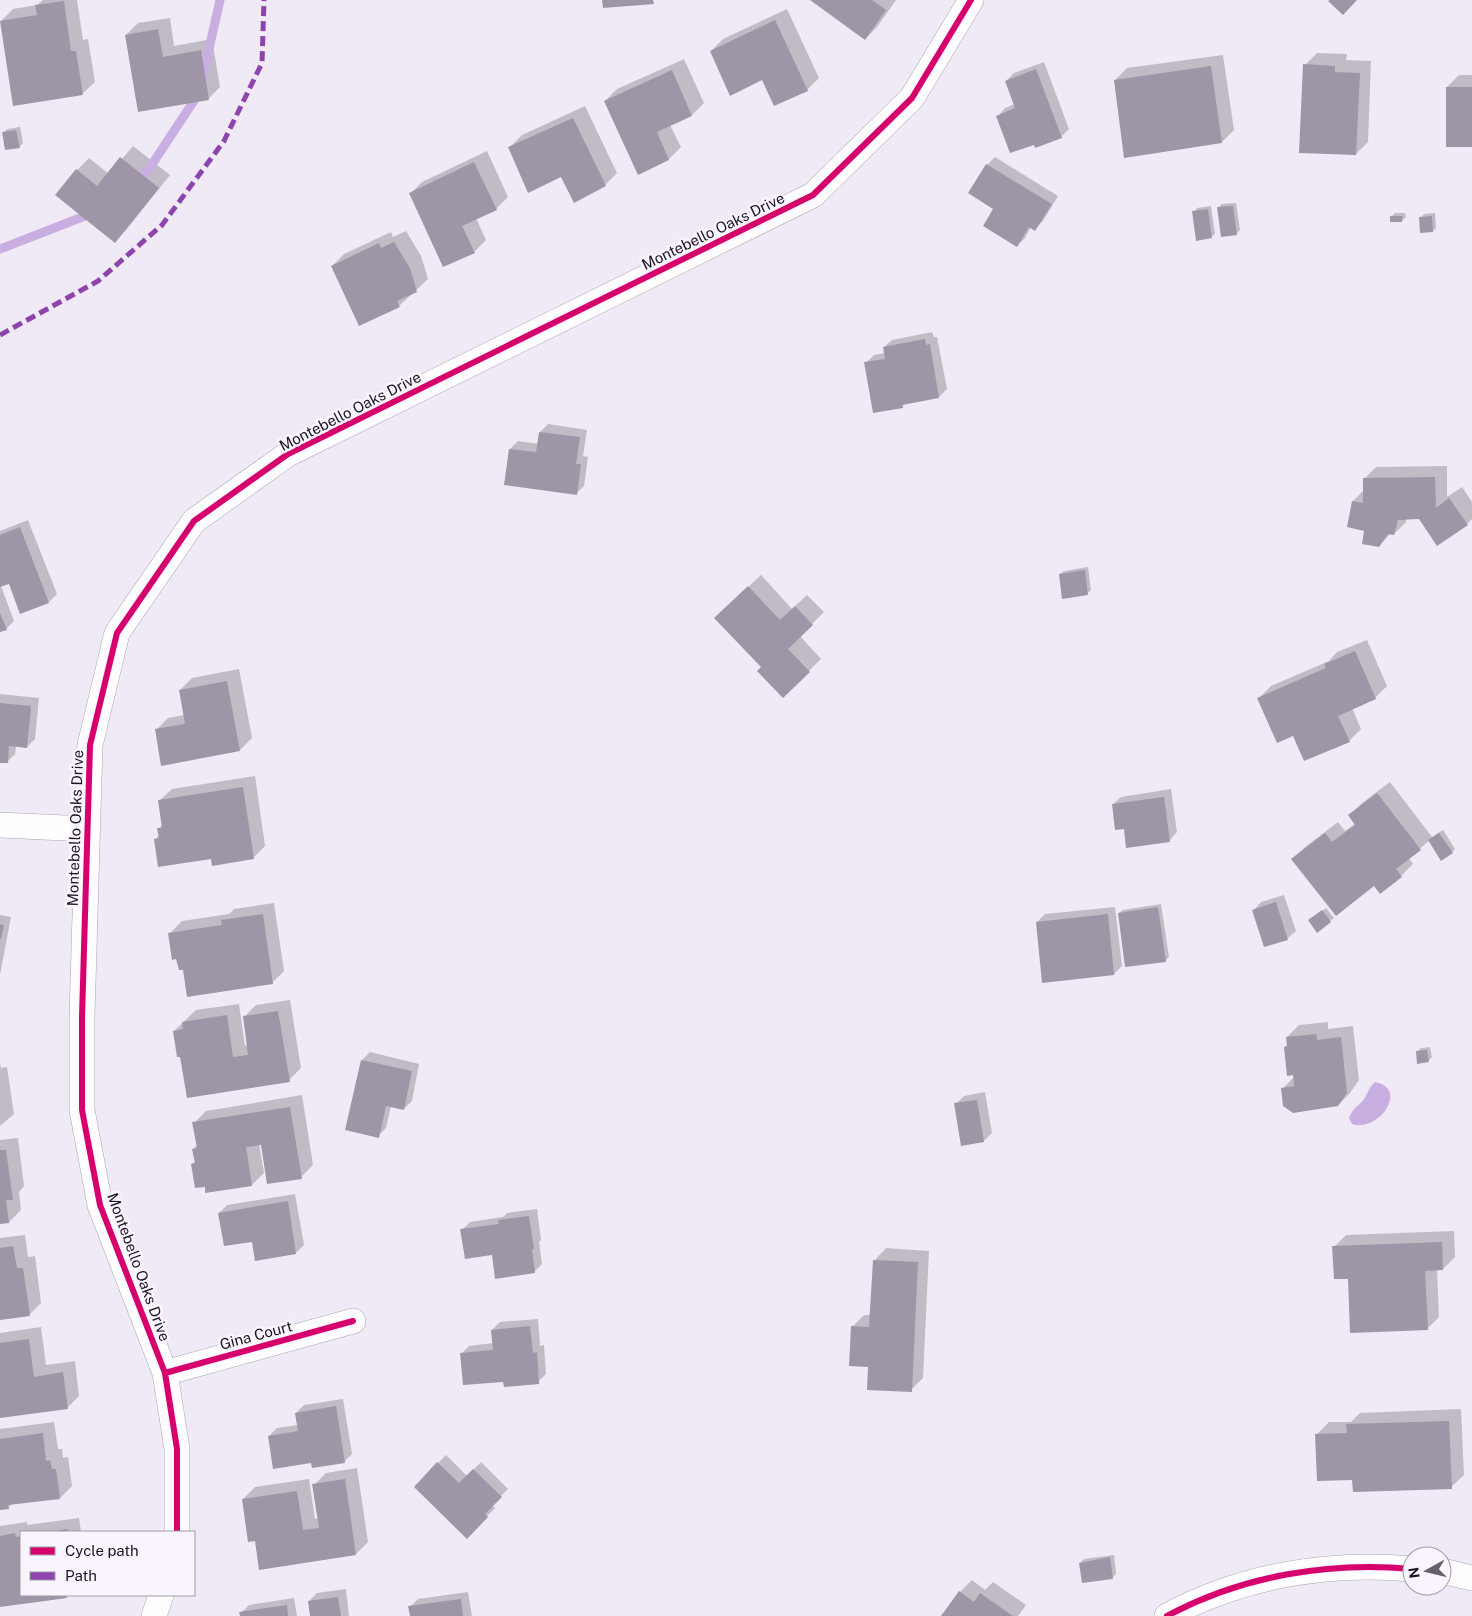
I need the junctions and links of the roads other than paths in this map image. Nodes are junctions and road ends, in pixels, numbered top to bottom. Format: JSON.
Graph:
{"nodes":[{"id":1,"x":971,"y":0,"type":"edge"},
{"id":2,"x":0,"y":825,"type":"edge"},
{"id":3,"x":86,"y":829,"type":"junction"},
{"id":4,"x":353,"y":1321,"type":"dead end"},
{"id":5,"x":165,"y":1372,"type":"junction"},
{"id":6,"x":177,"y":1531,"type":"edge"},
{"id":7,"x":1402,"y":1568,"type":"edge"},
{"id":8,"x":1452,"y":1573,"type":"edge"},
{"id":9,"x":1472,"y":1578,"type":"edge"},
{"id":10,"x":161,"y":1596,"type":"edge"},
{"id":11,"x":154,"y":1616,"type":"edge"},
{"id":12,"x":1167,"y":1616,"type":"edge"}],
"edges":[{"from":1,"to":3,"type":"street","name":"Montebello Oaks Drive"},
{"from":2,"to":3,"type":"street"},
{"from":3,"to":5,"type":"street","name":"Montebello Oaks Drive"},
{"from":4,"to":5,"type":"street","name":"Gina Court"},
{"from":5,"to":6,"type":"street","name":"Montebello Oaks Drive"},
{"from":7,"to":12,"type":"street"},
{"from":8,"to":9,"type":"street"},
{"from":10,"to":11,"type":"street"}]}
